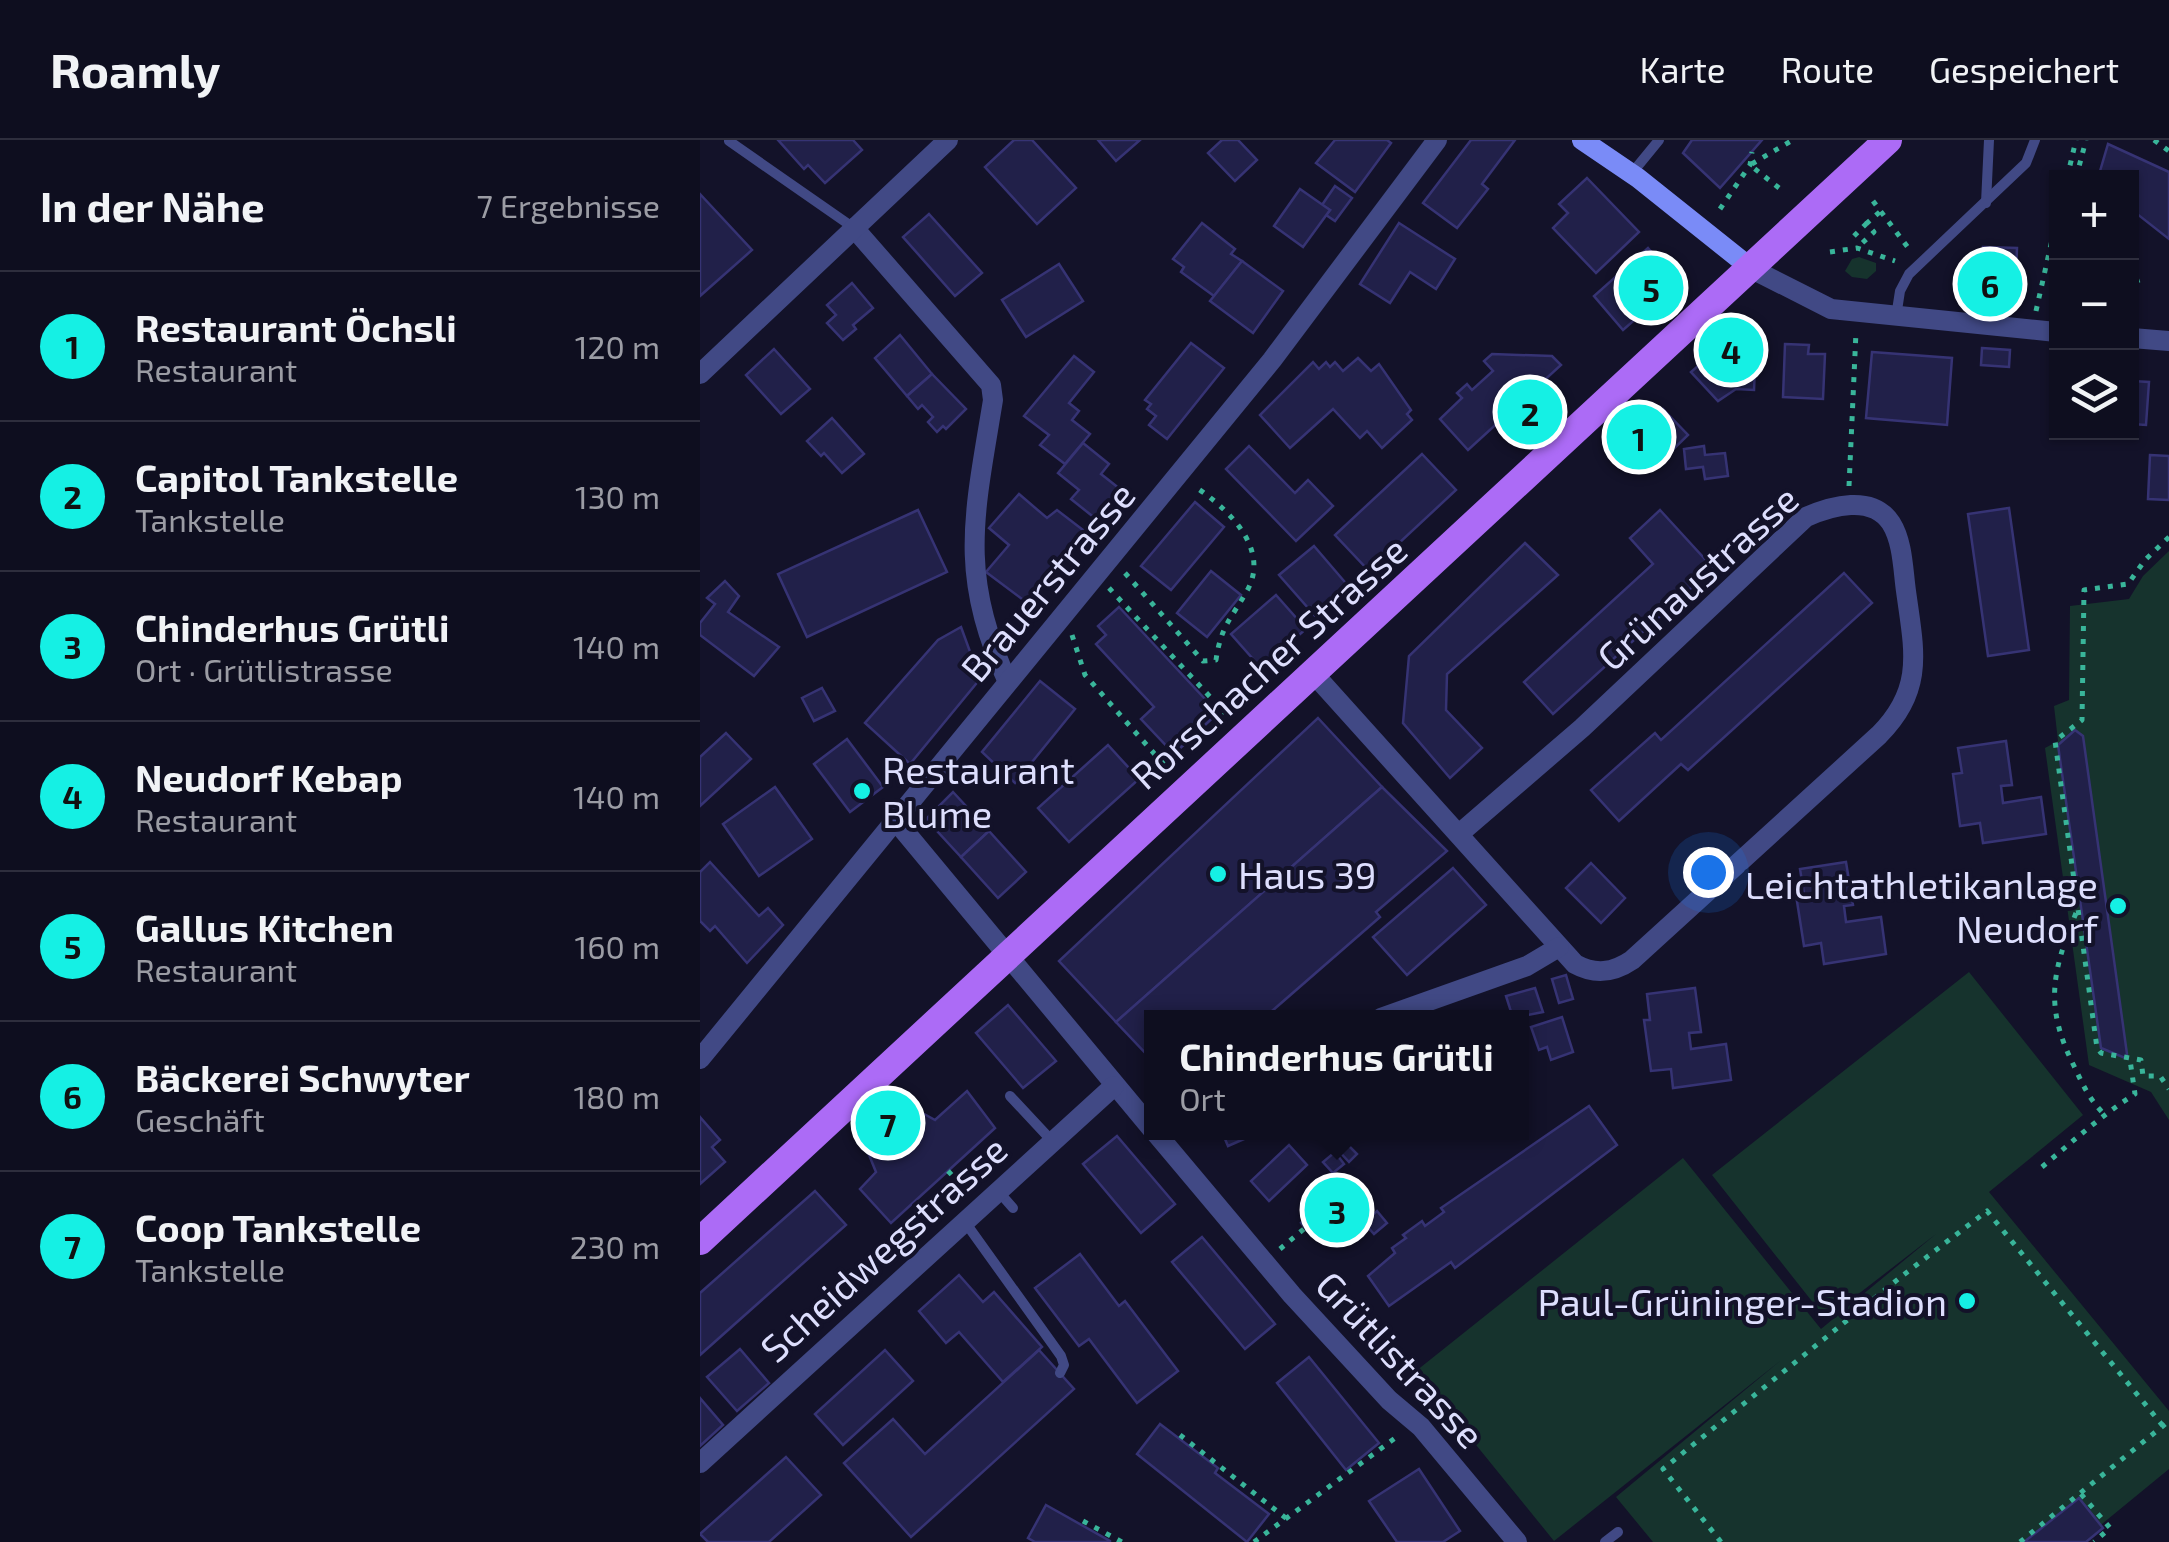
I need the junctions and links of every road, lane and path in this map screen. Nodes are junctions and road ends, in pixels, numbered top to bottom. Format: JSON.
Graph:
{"nodes":[{"id":1,"x":948,"y":140,"type":"edge"},
{"id":2,"x":1437,"y":140,"type":"edge"},
{"id":3,"x":1582,"y":140,"type":"edge"},
{"id":4,"x":1659,"y":140,"type":"edge"},
{"id":5,"x":1791,"y":140,"type":"edge"},
{"id":6,"x":1888,"y":140,"type":"edge"},
{"id":7,"x":1989,"y":140,"type":"edge"},
{"id":8,"x":2034,"y":140,"type":"edge"},
{"id":9,"x":2076,"y":140,"type":"edge"},
{"id":10,"x":2086,"y":140,"type":"edge"},
{"id":11,"x":2154,"y":140,"type":"edge"},
{"id":12,"x":729,"y":141,"type":"edge"},
{"id":13,"x":2169,"y":151,"type":"edge"},
{"id":14,"x":1752,"y":152,"type":"dead end"},
{"id":15,"x":1750,"y":165,"type":"junction"},
{"id":16,"x":2069,"y":170,"type":"edge"},
{"id":17,"x":2078,"y":170,"type":"edge"},
{"id":18,"x":1632,"y":173,"type":"junction"},
{"id":19,"x":1779,"y":188,"type":"dead end"},
{"id":20,"x":1873,"y":202,"type":"dead end"},
{"id":21,"x":1986,"y":204,"type":"junction"},
{"id":22,"x":1720,"y":209,"type":"dead end"},
{"id":23,"x":1882,"y":210,"type":"junction"},
{"id":24,"x":1866,"y":224,"type":"junction"},
{"id":25,"x":854,"y":228,"type":"junction"},
{"id":26,"x":1854,"y":236,"type":"dead end"},
{"id":27,"x":1857,"y":248,"type":"junction"},
{"id":28,"x":1909,"y":249,"type":"dead end"},
{"id":29,"x":1830,"y":252,"type":"dead end"},
{"id":30,"x":2049,"y":253,"type":"edge"},
{"id":31,"x":1895,"y":262,"type":"dead end"},
{"id":32,"x":1752,"y":269,"type":"junction"},
{"id":33,"x":2036,"y":311,"type":"dead end"},
{"id":34,"x":1896,"y":318,"type":"junction"},
{"id":35,"x":1856,"y":329,"type":"dead end"},
{"id":36,"x":2049,"y":331,"type":"edge"},
{"id":37,"x":2139,"y":339,"type":"edge"},
{"id":38,"x":2169,"y":341,"type":"edge"},
{"id":39,"x":700,"y":374,"type":"edge"},
{"id":40,"x":1178,"y":476,"type":"junction"},
{"id":41,"x":1848,"y":504,"type":"junction"},
{"id":42,"x":2169,"y":537,"type":"edge"},
{"id":43,"x":1112,"y":557,"type":"junction"},
{"id":44,"x":1097,"y":575,"type":"junction"},
{"id":45,"x":1065,"y":613,"type":"junction"},
{"id":46,"x":1313,"y":674,"type":"junction"},
{"id":47,"x":1008,"y":682,"type":"junction"},
{"id":48,"x":1225,"y":713,"type":"dead end"},
{"id":49,"x":1166,"y":768,"type":"dead end"},
{"id":50,"x":896,"y":821,"type":"junction"},
{"id":51,"x":1459,"y":834,"type":"junction"},
{"id":52,"x":2078,"y":909,"type":"junction"},
{"id":53,"x":1558,"y":947,"type":"junction"},
{"id":54,"x":1006,"y":956,"type":"junction"},
{"id":55,"x":1403,"y":1010,"type":"edge"},
{"id":56,"x":700,"y":1059,"type":"edge"},
{"id":57,"x":2130,"y":1060,"type":"junction"},
{"id":58,"x":1114,"y":1086,"type":"junction"},
{"id":59,"x":2169,"y":1088,"type":"edge"},
{"id":60,"x":1010,"y":1096,"type":"dead end"},
{"id":61,"x":2103,"y":1113,"type":"junction"},
{"id":62,"x":1144,"y":1118,"type":"edge"},
{"id":63,"x":1163,"y":1140,"type":"edge"},
{"id":64,"x":1053,"y":1142,"type":"junction"},
{"id":65,"x":2042,"y":1167,"type":"dead end"},
{"id":66,"x":948,"y":1171,"type":"dead end"},
{"id":67,"x":999,"y":1191,"type":"junction"},
{"id":68,"x":973,"y":1198,"type":"dead end"},
{"id":69,"x":1014,"y":1208,"type":"dead end"},
{"id":70,"x":965,"y":1222,"type":"junction"},
{"id":71,"x":1306,"y":1228,"type":"dead end"},
{"id":72,"x":700,"y":1241,"type":"edge"},
{"id":73,"x":1278,"y":1251,"type":"dead end"},
{"id":74,"x":1060,"y":1373,"type":"dead end"},
{"id":75,"x":2166,"y":1423,"type":"edge"},
{"id":76,"x":1401,"y":1434,"type":"dead end"},
{"id":77,"x":1180,"y":1435,"type":"dead end"},
{"id":78,"x":700,"y":1463,"type":"edge"},
{"id":79,"x":2081,"y":1494,"type":"junction"},
{"id":80,"x":1287,"y":1519,"type":"junction"},
{"id":81,"x":1083,"y":1521,"type":"dead end"},
{"id":82,"x":1618,"y":1532,"type":"dead end"},
{"id":83,"x":1122,"y":1542,"type":"edge"},
{"id":84,"x":1254,"y":1542,"type":"edge"},
{"id":85,"x":1517,"y":1542,"type":"edge"},
{"id":86,"x":1605,"y":1542,"type":"edge"},
{"id":87,"x":1721,"y":1542,"type":"edge"},
{"id":88,"x":2020,"y":1542,"type":"edge"},
{"id":89,"x":2094,"y":1542,"type":"edge"}],
"edges":[{"from":1,"to":25,"type":"street"},
{"from":2,"to":40,"type":"street","name":"Brauerstrasse"},
{"from":3,"to":18,"type":"main road"},
{"from":4,"to":18,"type":"lane"},
{"from":5,"to":15,"type":"path"},
{"from":6,"to":32,"type":"main road","name":"Rorschacher Strasse"},
{"from":7,"to":21,"type":"lane"},
{"from":8,"to":21,"type":"lane"},
{"from":9,"to":16,"type":"path"},
{"from":10,"to":17,"type":"path"},
{"from":11,"to":13,"type":"path"},
{"from":12,"to":25,"type":"lane"},
{"from":14,"to":15,"type":"path"},
{"from":15,"to":19,"type":"path"},
{"from":15,"to":22,"type":"path"},
{"from":18,"to":32,"type":"main road"},
{"from":20,"to":23,"type":"path"},
{"from":21,"to":34,"type":"lane"},
{"from":23,"to":24,"type":"path"},
{"from":23,"to":28,"type":"path"},
{"from":24,"to":26,"type":"path"},
{"from":24,"to":27,"type":"path"},
{"from":25,"to":39,"type":"street"},
{"from":25,"to":47,"type":"street"},
{"from":27,"to":29,"type":"path"},
{"from":27,"to":31,"type":"path"},
{"from":30,"to":33,"type":"path"},
{"from":32,"to":34,"type":"street"},
{"from":32,"to":46,"type":"main road","name":"Rorschacher Strasse"},
{"from":34,"to":36,"type":"street"},
{"from":35,"to":41,"type":"path"},
{"from":37,"to":38,"type":"street"},
{"from":40,"to":43,"type":"street","name":"Brauerstrasse"},
{"from":40,"to":43,"type":"path"},
{"from":41,"to":51,"type":"street","name":"Grünaustrasse"},
{"from":41,"to":53,"type":"street","name":"Grünaustrasse"},
{"from":42,"to":52,"type":"path"},
{"from":43,"to":44,"type":"street","name":"Brauerstrasse"},
{"from":44,"to":45,"type":"street","name":"Brauerstrasse"},
{"from":44,"to":48,"type":"path"},
{"from":45,"to":47,"type":"street","name":"Brauerstrasse"},
{"from":45,"to":49,"type":"path"},
{"from":46,"to":51,"type":"street","name":"Grünaustrasse"},
{"from":46,"to":54,"type":"main road","name":"Rorschacher Strasse"},
{"from":47,"to":50,"type":"street","name":"Brauerstrasse"},
{"from":50,"to":54,"type":"street","name":"Grütlistrasse"},
{"from":50,"to":56,"type":"street","name":"Brauerstrasse"},
{"from":51,"to":53,"type":"street","name":"Grünaustrasse"},
{"from":52,"to":57,"type":"path"},
{"from":52,"to":61,"type":"path"},
{"from":53,"to":55,"type":"street"},
{"from":54,"to":58,"type":"street","name":"Grütlistrasse"},
{"from":54,"to":72,"type":"main road","name":"Rorschacher Strasse"},
{"from":57,"to":59,"type":"path"},
{"from":57,"to":61,"type":"path"},
{"from":58,"to":62,"type":"street","name":"Grütlistrasse"},
{"from":58,"to":64,"type":"street","name":"Scheidwegstrasse"},
{"from":60,"to":64,"type":"lane"},
{"from":61,"to":65,"type":"path"},
{"from":63,"to":85,"type":"street","name":"Grütlistrasse"},
{"from":64,"to":67,"type":"street","name":"Scheidwegstrasse"},
{"from":66,"to":68,"type":"path"},
{"from":67,"to":69,"type":"lane"},
{"from":67,"to":70,"type":"street","name":"Scheidwegstrasse"},
{"from":70,"to":74,"type":"lane"},
{"from":70,"to":78,"type":"street","name":"Scheidwegstrasse"},
{"from":71,"to":73,"type":"path"},
{"from":75,"to":79,"type":"path"},
{"from":75,"to":87,"type":"path"},
{"from":76,"to":80,"type":"path"},
{"from":77,"to":80,"type":"path"},
{"from":79,"to":88,"type":"path"},
{"from":79,"to":89,"type":"path"},
{"from":80,"to":84,"type":"path"},
{"from":81,"to":83,"type":"path"},
{"from":82,"to":86,"type":"lane"}]}
